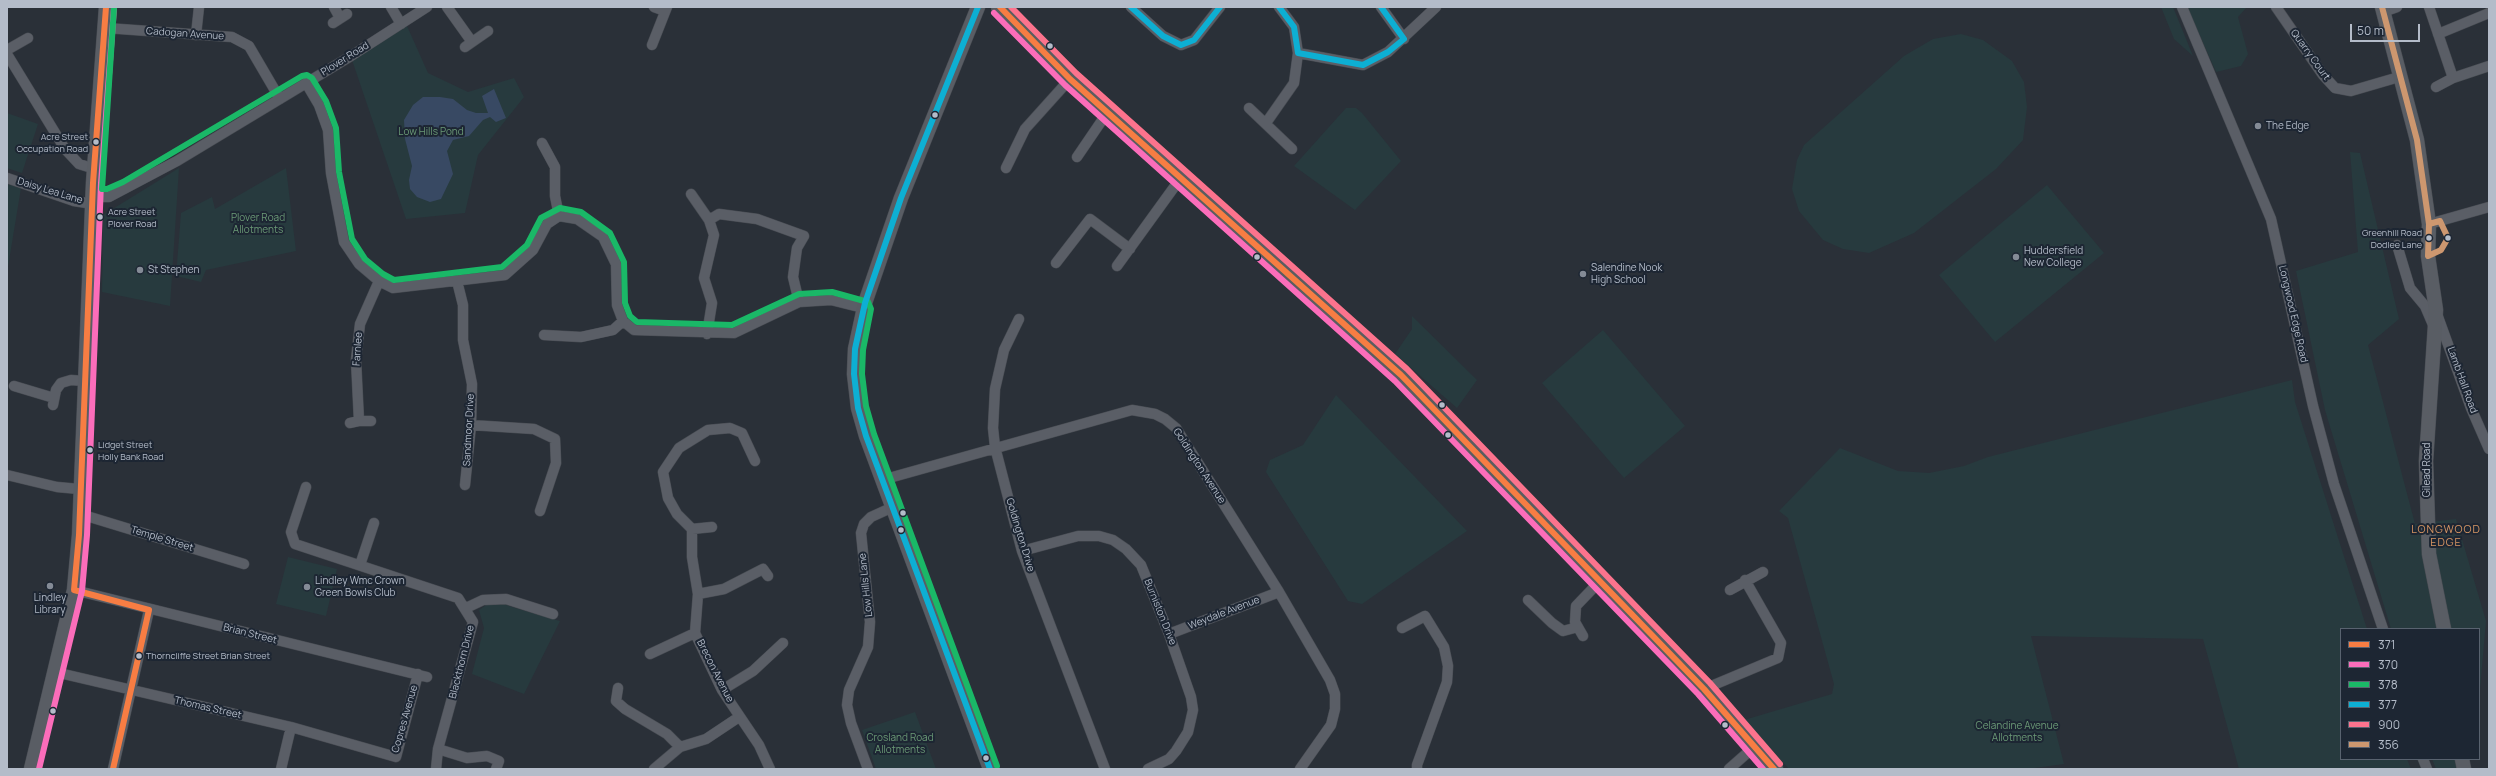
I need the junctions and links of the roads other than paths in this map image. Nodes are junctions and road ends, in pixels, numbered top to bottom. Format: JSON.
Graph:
{"nodes":[{"id":1,"x":106,"y":7,"type":"edge"},
{"id":2,"x":199,"y":7,"type":"edge"},
{"id":3,"x":334,"y":7,"type":"edge"},
{"id":4,"x":391,"y":7,"type":"edge"},
{"id":5,"x":427,"y":7,"type":"edge"},
{"id":6,"x":446,"y":7,"type":"edge"},
{"id":7,"x":654,"y":7,"type":"edge"},
{"id":8,"x":978,"y":7,"type":"edge"},
{"id":9,"x":1000,"y":7,"type":"edge"},
{"id":10,"x":1132,"y":7,"type":"edge"},
{"id":11,"x":1220,"y":7,"type":"edge"},
{"id":12,"x":1279,"y":7,"type":"edge"},
{"id":13,"x":1381,"y":7,"type":"edge"},
{"id":14,"x":1436,"y":7,"type":"edge"},
{"id":15,"x":2182,"y":7,"type":"edge"},
{"id":16,"x":2276,"y":7,"type":"edge"},
{"id":17,"x":2397,"y":7,"type":"edge"},
{"id":18,"x":2429,"y":7,"type":"edge"},
{"id":19,"x":666,"y":9,"type":"edge"},
{"id":20,"x":2382,"y":10,"type":"edge"},
{"id":21,"x":2489,"y":13,"type":"edge"},
{"id":22,"x":340,"y":18,"type":"dead end"},
{"id":23,"x":401,"y":24,"type":"junction"},
{"id":24,"x":106,"y":28,"type":"junction"},
{"id":25,"x":488,"y":31,"type":"dead end"},
{"id":26,"x":2438,"y":34,"type":"junction"},
{"id":27,"x":196,"y":35,"type":"junction"},
{"id":28,"x":28,"y":38,"type":"dead end"},
{"id":29,"x":1404,"y":39,"type":"junction"},
{"id":30,"x":652,"y":45,"type":"dead end"},
{"id":31,"x":7,"y":50,"type":"edge"},
{"id":32,"x":1298,"y":53,"type":"junction"},
{"id":33,"x":7,"y":54,"type":"edge"},
{"id":34,"x":2489,"y":66,"type":"edge"},
{"id":35,"x":2399,"y":77,"type":"junction"},
{"id":36,"x":2453,"y":78,"type":"junction"},
{"id":37,"x":1070,"y":79,"type":"junction"},
{"id":38,"x":306,"y":83,"type":"junction"},
{"id":39,"x":2436,"y":87,"type":"dead end"},
{"id":40,"x":280,"y":99,"type":"junction"},
{"id":41,"x":1249,"y":108,"type":"dead end"},
{"id":42,"x":1107,"y":113,"type":"junction"},
{"id":43,"x":1266,"y":123,"type":"junction"},
{"id":44,"x":542,"y":143,"type":"dead end"},
{"id":45,"x":1292,"y":149,"type":"dead end"},
{"id":46,"x":1077,"y":157,"type":"dead end"},
{"id":47,"x":95,"y":168,"type":"junction"},
{"id":48,"x":1006,"y":168,"type":"dead end"},
{"id":49,"x":7,"y":178,"type":"edge"},
{"id":50,"x":1180,"y":179,"type":"junction"},
{"id":51,"x":691,"y":194,"type":"dead end"},
{"id":52,"x":93,"y":200,"type":"junction"},
{"id":53,"x":2489,"y":208,"type":"edge"},
{"id":54,"x":559,"y":216,"type":"junction"},
{"id":55,"x":709,"y":220,"type":"junction"},
{"id":56,"x":2435,"y":222,"type":"junction"},
{"id":57,"x":2397,"y":245,"type":"dead end"},
{"id":58,"x":1130,"y":249,"type":"junction"},
{"id":59,"x":1056,"y":263,"type":"dead end"},
{"id":60,"x":1117,"y":266,"type":"dead end"},
{"id":61,"x":380,"y":281,"type":"junction"},
{"id":62,"x":457,"y":281,"type":"junction"},
{"id":63,"x":799,"y":302,"type":"junction"},
{"id":64,"x":863,"y":308,"type":"junction"},
{"id":65,"x":2436,"y":310,"type":"junction"},
{"id":66,"x":1019,"y":319,"type":"dead end"},
{"id":67,"x":623,"y":321,"type":"junction"},
{"id":68,"x":2434,"y":327,"type":"junction"},
{"id":69,"x":707,"y":334,"type":"junction"},
{"id":70,"x":544,"y":336,"type":"dead end"},
{"id":71,"x":84,"y":381,"type":"junction"},
{"id":72,"x":14,"y":386,"type":"dead end"},
{"id":73,"x":371,"y":421,"type":"dead end"},
{"id":74,"x":471,"y":425,"type":"junction"},
{"id":75,"x":995,"y":447,"type":"junction"},
{"id":76,"x":2489,"y":449,"type":"edge"},
{"id":77,"x":755,"y":461,"type":"dead end"},
{"id":78,"x":7,"y":476,"type":"edge"},
{"id":79,"x":882,"y":480,"type":"junction"},
{"id":80,"x":465,"y":486,"type":"dead end"},
{"id":81,"x":306,"y":487,"type":"dead end"},
{"id":82,"x":79,"y":489,"type":"junction"},
{"id":83,"x":893,"y":507,"type":"junction"},
{"id":84,"x":540,"y":511,"type":"dead end"},
{"id":85,"x":80,"y":514,"type":"junction"},
{"id":86,"x":374,"y":524,"type":"dead end"},
{"id":87,"x":712,"y":527,"type":"dead end"},
{"id":88,"x":692,"y":529,"type":"junction"},
{"id":89,"x":1022,"y":551,"type":"junction"},
{"id":90,"x":244,"y":564,"type":"dead end"},
{"id":91,"x":360,"y":565,"type":"junction"},
{"id":92,"x":1763,"y":572,"type":"dead end"},
{"id":93,"x":768,"y":576,"type":"dead end"},
{"id":94,"x":1745,"y":580,"type":"junction"},
{"id":95,"x":1600,"y":581,"type":"junction"},
{"id":96,"x":74,"y":590,"type":"junction"},
{"id":97,"x":1730,"y":590,"type":"dead end"},
{"id":98,"x":1279,"y":592,"type":"junction"},
{"id":99,"x":698,"y":594,"type":"junction"},
{"id":100,"x":1528,"y":600,"type":"dead end"},
{"id":101,"x":466,"y":608,"type":"junction"},
{"id":102,"x":149,"y":610,"type":"junction"},
{"id":103,"x":553,"y":614,"type":"dead end"},
{"id":104,"x":1402,"y":628,"type":"dead end"},
{"id":105,"x":2383,"y":628,"type":"edge"},
{"id":106,"x":2444,"y":628,"type":"edge"},
{"id":107,"x":695,"y":633,"type":"junction"},
{"id":108,"x":1169,"y":634,"type":"junction"},
{"id":109,"x":783,"y":643,"type":"dead end"},
{"id":110,"x":650,"y":654,"type":"dead end"},
{"id":111,"x":55,"y":672,"type":"junction"},
{"id":112,"x":422,"y":676,"type":"joint"},
{"id":113,"x":618,"y":688,"type":"dead end"},
{"id":114,"x":1704,"y":689,"type":"junction"},
{"id":115,"x":722,"y":690,"type":"junction"},
{"id":116,"x":131,"y":691,"type":"junction"},
{"id":117,"x":739,"y":717,"type":"junction"},
{"id":118,"x":291,"y":727,"type":"junction"},
{"id":119,"x":680,"y":747,"type":"junction"},
{"id":120,"x":1754,"y":747,"type":"junction"},
{"id":121,"x":438,"y":749,"type":"junction"},
{"id":122,"x":387,"y":754,"type":"joint"},
{"id":123,"x":865,"y":768,"type":"edge"},
{"id":124,"x":31,"y":769,"type":"edge"},
{"id":125,"x":113,"y":769,"type":"edge"},
{"id":126,"x":281,"y":769,"type":"edge"},
{"id":127,"x":436,"y":769,"type":"edge"},
{"id":128,"x":496,"y":769,"type":"edge"},
{"id":129,"x":654,"y":769,"type":"edge"},
{"id":130,"x":770,"y":769,"type":"edge"},
{"id":131,"x":990,"y":769,"type":"edge"},
{"id":132,"x":1105,"y":769,"type":"edge"},
{"id":133,"x":1148,"y":769,"type":"edge"},
{"id":134,"x":1300,"y":769,"type":"edge"},
{"id":135,"x":1417,"y":769,"type":"edge"},
{"id":136,"x":1729,"y":769,"type":"edge"},
{"id":137,"x":1774,"y":769,"type":"edge"}],
"edges":[{"from":1,"to":24,"type":"street"},
{"from":2,"to":27,"type":"street"},
{"from":3,"to":22,"type":"street"},
{"from":4,"to":23,"type":"street"},
{"from":5,"to":23,"type":"street","name":"Plover Road"},
{"from":6,"to":25,"type":"street"},
{"from":7,"to":19,"type":"street"},
{"from":8,"to":64,"type":"street"},
{"from":9,"to":37,"type":"highway"},
{"from":10,"to":11,"type":"street"},
{"from":12,"to":32,"type":"street"},
{"from":13,"to":29,"type":"street"},
{"from":14,"to":29,"type":"street"},
{"from":15,"to":105,"type":"street","name":"Longwood Edge Road"},
{"from":16,"to":35,"type":"street","name":"Quarry Court"},
{"from":17,"to":20,"type":"street"},
{"from":18,"to":26,"type":"street"},
{"from":19,"to":30,"type":"street"},
{"from":20,"to":35,"type":"street","name":"Gilead Road"},
{"from":21,"to":26,"type":"street"},
{"from":23,"to":38,"type":"street","name":"Plover Road"},
{"from":24,"to":27,"type":"street","name":"Cadogan Avenue"},
{"from":24,"to":47,"type":"street"},
{"from":26,"to":36,"type":"street"},
{"from":27,"to":40,"type":"street","name":"Cadogan Avenue"},
{"from":28,"to":31,"type":"street"},
{"from":29,"to":32,"type":"street"},
{"from":32,"to":43,"type":"street"},
{"from":33,"to":47,"type":"street"},
{"from":34,"to":36,"type":"street"},
{"from":35,"to":56,"type":"street","name":"Gilead Road"},
{"from":36,"to":39,"type":"street"},
{"from":37,"to":42,"type":"highway"},
{"from":37,"to":48,"type":"street"},
{"from":38,"to":40,"type":"street","name":"Plover Road"},
{"from":38,"to":61,"type":"street"},
{"from":40,"to":52,"type":"street","name":"Plover Road"},
{"from":41,"to":43,"type":"street"},
{"from":42,"to":46,"type":"street"},
{"from":42,"to":50,"type":"highway"},
{"from":43,"to":45,"type":"street"},
{"from":44,"to":54,"type":"street"},
{"from":47,"to":52,"type":"street"},
{"from":49,"to":52,"type":"street","name":"Daisy Lea Lane"},
{"from":50,"to":58,"type":"street"},
{"from":50,"to":95,"type":"highway"},
{"from":51,"to":55,"type":"street"},
{"from":52,"to":71,"type":"street"},
{"from":53,"to":56,"type":"street"},
{"from":54,"to":62,"type":"street"},
{"from":54,"to":67,"type":"street"},
{"from":55,"to":63,"type":"street"},
{"from":55,"to":69,"type":"street"},
{"from":56,"to":65,"type":"street","name":"Gilead Road"},
{"from":57,"to":68,"type":"street"},
{"from":58,"to":59,"type":"street"},
{"from":58,"to":60,"type":"street"},
{"from":61,"to":62,"type":"street"},
{"from":61,"to":73,"type":"street","name":"Farnlee"},
{"from":62,"to":74,"type":"street","name":"Sandmoor Drive"},
{"from":63,"to":64,"type":"street"},
{"from":63,"to":69,"type":"street"},
{"from":64,"to":79,"type":"street"},
{"from":65,"to":68,"type":"street","name":"Gilead Road"},
{"from":65,"to":76,"type":"street","name":"Lamb Hall Road"},
{"from":66,"to":75,"type":"street","name":"Goldington Drive"},
{"from":67,"to":69,"type":"street"},
{"from":67,"to":70,"type":"street"},
{"from":68,"to":106,"type":"street","name":"Gilead Road"},
{"from":71,"to":72,"type":"street"},
{"from":71,"to":82,"type":"street"},
{"from":74,"to":80,"type":"street","name":"Sandmoor Drive"},
{"from":74,"to":84,"type":"street"},
{"from":75,"to":79,"type":"street","name":"Goldington Avenue"},
{"from":75,"to":89,"type":"street","name":"Goldington Drive"},
{"from":75,"to":98,"type":"street","name":"Goldington Avenue"},
{"from":77,"to":88,"type":"street"},
{"from":78,"to":82,"type":"street"},
{"from":79,"to":83,"type":"street"},
{"from":81,"to":91,"type":"street"},
{"from":82,"to":85,"type":"street"},
{"from":83,"to":123,"type":"street","name":"Low Hills Lane"},
{"from":83,"to":131,"type":"street"},
{"from":85,"to":90,"type":"street","name":"Temple Street"},
{"from":85,"to":96,"type":"street"},
{"from":86,"to":91,"type":"street"},
{"from":87,"to":88,"type":"street"},
{"from":88,"to":99,"type":"street","name":"Brecon Avenue"},
{"from":89,"to":108,"type":"street","name":"Burniston Drive"},
{"from":89,"to":132,"type":"street","name":"Goldington Drive"},
{"from":91,"to":101,"type":"street"},
{"from":92,"to":94,"type":"street"},
{"from":93,"to":99,"type":"street"},
{"from":94,"to":97,"type":"street"},
{"from":94,"to":114,"type":"street"},
{"from":95,"to":100,"type":"street"},
{"from":95,"to":114,"type":"highway"},
{"from":96,"to":102,"type":"street","name":"Brian Street"},
{"from":96,"to":111,"type":"street"},
{"from":98,"to":108,"type":"street","name":"Weydale Avenue"},
{"from":98,"to":134,"type":"street","name":"Goldington Avenue"},
{"from":99,"to":107,"type":"street","name":"Brecon Avenue"},
{"from":101,"to":103,"type":"street"},
{"from":101,"to":121,"type":"street","name":"Blackthorn Drive"},
{"from":102,"to":112,"type":"street","name":"Brian Street"},
{"from":102,"to":116,"type":"street"},
{"from":104,"to":135,"type":"street"},
{"from":107,"to":110,"type":"street"},
{"from":107,"to":115,"type":"street","name":"Brecon Avenue"},
{"from":108,"to":133,"type":"street","name":"Burniston Drive"},
{"from":109,"to":115,"type":"street"},
{"from":111,"to":116,"type":"street","name":"Thomas Street"},
{"from":111,"to":124,"type":"street"},
{"from":112,"to":122,"type":"street","name":"Copres Avenue"},
{"from":113,"to":119,"type":"street"},
{"from":114,"to":120,"type":"highway"},
{"from":115,"to":117,"type":"street","name":"Brecon Avenue"},
{"from":116,"to":118,"type":"street","name":"Thomas Street"},
{"from":116,"to":125,"type":"street"},
{"from":117,"to":119,"type":"street"},
{"from":117,"to":130,"type":"street","name":"Brecon Avenue"},
{"from":118,"to":122,"type":"street","name":"Thomas Street"},
{"from":118,"to":126,"type":"street"},
{"from":119,"to":129,"type":"street"},
{"from":120,"to":136,"type":"street"},
{"from":120,"to":137,"type":"highway"},
{"from":121,"to":127,"type":"street","name":"Blackthorn Drive"},
{"from":121,"to":128,"type":"street"}]}
